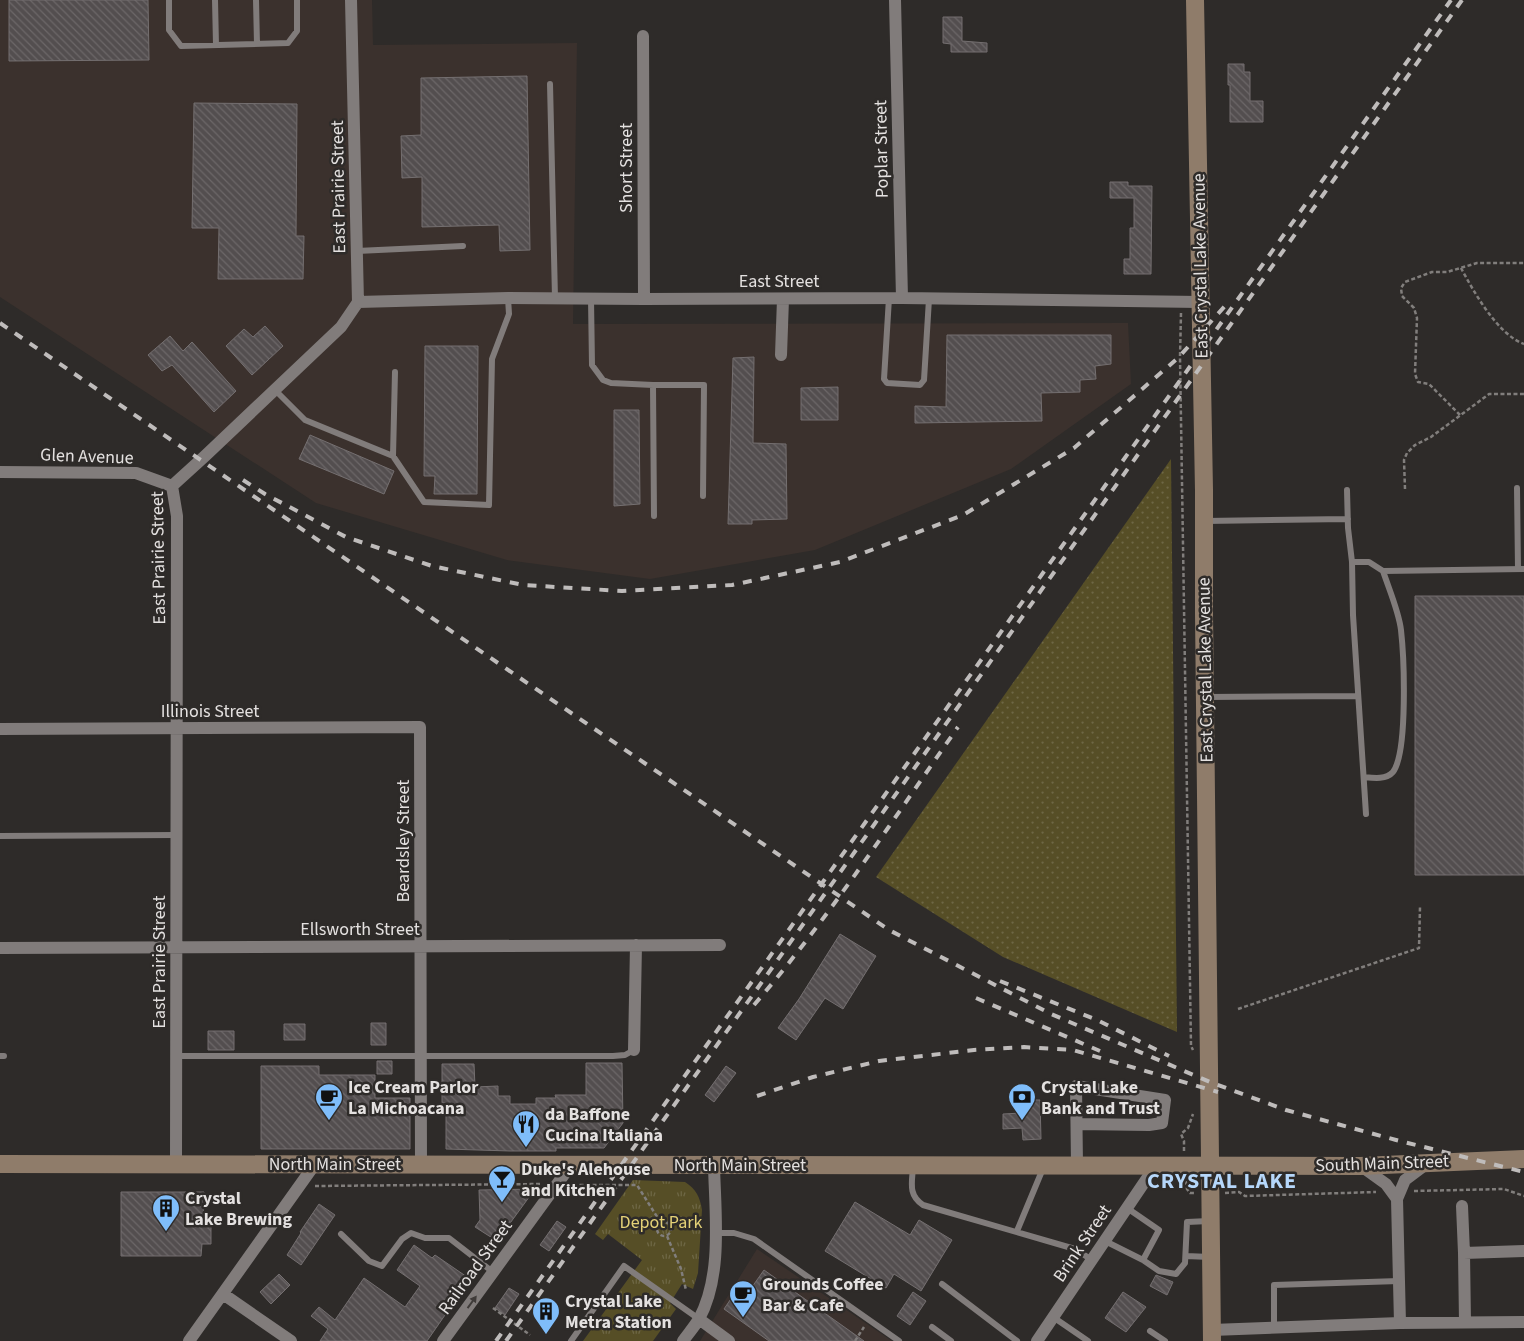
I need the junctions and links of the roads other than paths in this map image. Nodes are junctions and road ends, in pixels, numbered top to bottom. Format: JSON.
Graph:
{"nodes":[{"id":1,"x":168,"y":0,"type":"edge"},
{"id":2,"x":215,"y":0,"type":"edge"},
{"id":3,"x":256,"y":0,"type":"edge"},
{"id":4,"x":297,"y":0,"type":"edge"},
{"id":5,"x":351,"y":0,"type":"edge"},
{"id":6,"x":895,"y":0,"type":"edge"},
{"id":7,"x":1195,"y":0,"type":"edge"},
{"id":8,"x":643,"y":36,"type":"dead end"},
{"id":9,"x":257,"y":44,"type":"junction"},
{"id":10,"x":216,"y":45,"type":"junction"},
{"id":11,"x":550,"y":84,"type":"dead end"},
{"id":12,"x":464,"y":246,"type":"dead end"},
{"id":13,"x":357,"y":251,"type":"junction"},
{"id":14,"x":508,"y":298,"type":"junction"},
{"id":15,"x":555,"y":298,"type":"junction"},
{"id":16,"x":889,"y":298,"type":"junction"},
{"id":17,"x":902,"y":298,"type":"junction"},
{"id":18,"x":928,"y":298,"type":"junction"},
{"id":19,"x":592,"y":299,"type":"junction"},
{"id":20,"x":644,"y":299,"type":"junction"},
{"id":21,"x":783,"y":299,"type":"junction"},
{"id":22,"x":358,"y":302,"type":"junction"},
{"id":23,"x":1200,"y":302,"type":"junction"},
{"id":24,"x":781,"y":356,"type":"dead end"},
{"id":25,"x":395,"y":372,"type":"dead end"},
{"id":26,"x":653,"y":385,"type":"junction"},
{"id":27,"x":275,"y":390,"type":"junction"},
{"id":28,"x":393,"y":456,"type":"junction"},
{"id":29,"x":0,"y":472,"type":"edge"},
{"id":30,"x":172,"y":486,"type":"junction"},
{"id":31,"x":1517,"y":488,"type":"dead end"},
{"id":32,"x":1347,"y":490,"type":"dead end"},
{"id":33,"x":703,"y":496,"type":"dead end"},
{"id":34,"x":654,"y":516,"type":"dead end"},
{"id":35,"x":1348,"y":519,"type":"junction"},
{"id":36,"x":1204,"y":521,"type":"junction"},
{"id":37,"x":1352,"y":562,"type":"junction"},
{"id":38,"x":1521,"y":569,"type":"edge"},
{"id":39,"x":1384,"y":571,"type":"junction"},
{"id":40,"x":1358,"y":696,"type":"junction"},
{"id":41,"x":1205,"y":697,"type":"junction"},
{"id":42,"x":420,"y":727,"type":"joint"},
{"id":43,"x":176,"y":728,"type":"junction"},
{"id":44,"x":0,"y":729,"type":"edge"},
{"id":45,"x":1364,"y":777,"type":"junction"},
{"id":46,"x":1366,"y":814,"type":"dead end"},
{"id":47,"x":0,"y":836,"type":"edge"},
{"id":48,"x":176,"y":836,"type":"junction"},
{"id":49,"x":720,"y":945,"type":"dead end"},
{"id":50,"x":421,"y":946,"type":"junction"},
{"id":51,"x":636,"y":946,"type":"junction"},
{"id":52,"x":0,"y":948,"type":"edge"},
{"id":53,"x":176,"y":948,"type":"junction"},
{"id":54,"x":634,"y":1050,"type":"joint"},
{"id":55,"x":422,"y":1055,"type":"junction"},
{"id":56,"x":176,"y":1056,"type":"junction"},
{"id":57,"x":1077,"y":1124,"type":"junction"},
{"id":58,"x":1524,"y":1159,"type":"edge"},
{"id":59,"x":1429,"y":1162,"type":"junction"},
{"id":60,"x":0,"y":1164,"type":"edge"},
{"id":61,"x":176,"y":1164,"type":"junction"},
{"id":62,"x":315,"y":1164,"type":"junction"},
{"id":63,"x":421,"y":1164,"type":"junction"},
{"id":64,"x":571,"y":1165,"type":"junction"},
{"id":65,"x":714,"y":1165,"type":"junction"},
{"id":66,"x":913,"y":1165,"type":"junction"},
{"id":67,"x":1044,"y":1165,"type":"junction"},
{"id":68,"x":1077,"y":1165,"type":"junction"},
{"id":69,"x":1156,"y":1165,"type":"junction"},
{"id":70,"x":1211,"y":1165,"type":"junction"},
{"id":71,"x":1360,"y":1166,"type":"junction"},
{"id":72,"x":1397,"y":1199,"type":"junction"},
{"id":73,"x":1462,"y":1206,"type":"dead end"},
{"id":74,"x":1127,"y":1208,"type":"junction"},
{"id":75,"x":1211,"y":1221,"type":"junction"},
{"id":76,"x":1018,"y":1231,"type":"junction"},
{"id":77,"x":715,"y":1233,"type":"junction"},
{"id":78,"x":341,"y":1234,"type":"dead end"},
{"id":79,"x":1105,"y":1240,"type":"junction"},
{"id":80,"x":1524,"y":1251,"type":"edge"},
{"id":81,"x":1464,"y":1253,"type":"junction"},
{"id":82,"x":1186,"y":1256,"type":"junction"},
{"id":83,"x":1211,"y":1257,"type":"junction"},
{"id":84,"x":1092,"y":1260,"type":"junction"},
{"id":85,"x":1143,"y":1260,"type":"junction"},
{"id":86,"x":493,"y":1272,"type":"junction"},
{"id":87,"x":1399,"y":1282,"type":"junction"},
{"id":88,"x":942,"y":1284,"type":"dead end"},
{"id":89,"x":223,"y":1294,"type":"junction"},
{"id":90,"x":1053,"y":1317,"type":"junction"},
{"id":91,"x":699,"y":1319,"type":"junction"},
{"id":92,"x":1465,"y":1322,"type":"junction"},
{"id":93,"x":1524,"y":1322,"type":"edge"},
{"id":94,"x":1400,"y":1323,"type":"junction"},
{"id":95,"x":932,"y":1327,"type":"dead end"},
{"id":96,"x":1274,"y":1328,"type":"junction"},
{"id":97,"x":1150,"y":1331,"type":"dead end"},
{"id":98,"x":1212,"y":1335,"type":"edge"},
{"id":99,"x":189,"y":1341,"type":"edge"},
{"id":100,"x":291,"y":1341,"type":"edge"},
{"id":101,"x":443,"y":1341,"type":"edge"},
{"id":102,"x":571,"y":1341,"type":"edge"},
{"id":103,"x":683,"y":1341,"type":"edge"},
{"id":104,"x":729,"y":1341,"type":"edge"},
{"id":105,"x":899,"y":1341,"type":"edge"},
{"id":106,"x":951,"y":1341,"type":"edge"},
{"id":107,"x":1018,"y":1341,"type":"edge"},
{"id":108,"x":1037,"y":1341,"type":"edge"},
{"id":109,"x":1088,"y":1341,"type":"edge"},
{"id":110,"x":1165,"y":1341,"type":"edge"}],
"edges":[{"from":1,"to":10,"type":"lane"},
{"from":2,"to":10,"type":"lane"},
{"from":3,"to":9,"type":"lane"},
{"from":4,"to":9,"type":"lane"},
{"from":5,"to":13,"type":"street","name":"East Prairie Street"},
{"from":6,"to":17,"type":"street","name":"Poplar Street"},
{"from":7,"to":23,"type":"street","name":"East Crystal Lake Avenue"},
{"from":8,"to":20,"type":"street","name":"Short Street"},
{"from":9,"to":10,"type":"lane"},
{"from":11,"to":15,"type":"lane"},
{"from":12,"to":13,"type":"lane"},
{"from":13,"to":22,"type":"street","name":"East Prairie Street"},
{"from":14,"to":15,"type":"street","name":"East Street"},
{"from":14,"to":22,"type":"street","name":"East Street"},
{"from":14,"to":28,"type":"lane"},
{"from":15,"to":19,"type":"street","name":"East Street"},
{"from":16,"to":17,"type":"street","name":"East Street"},
{"from":16,"to":18,"type":"lane"},
{"from":16,"to":21,"type":"street","name":"East Street"},
{"from":17,"to":18,"type":"street","name":"East Street"},
{"from":18,"to":23,"type":"street","name":"East Street"},
{"from":19,"to":20,"type":"street","name":"East Street"},
{"from":19,"to":26,"type":"lane"},
{"from":20,"to":21,"type":"street","name":"East Street"},
{"from":21,"to":24,"type":"street"},
{"from":22,"to":27,"type":"street","name":"East Prairie Street"},
{"from":23,"to":36,"type":"street","name":"East Crystal Lake Avenue"},
{"from":25,"to":28,"type":"lane"},
{"from":26,"to":33,"type":"lane"},
{"from":26,"to":34,"type":"lane"},
{"from":27,"to":28,"type":"lane"},
{"from":27,"to":30,"type":"street","name":"East Prairie Street"},
{"from":29,"to":30,"type":"street","name":"Glen Avenue"},
{"from":30,"to":43,"type":"street","name":"East Prairie Street"},
{"from":31,"to":38,"type":"lane"},
{"from":32,"to":35,"type":"lane"},
{"from":35,"to":36,"type":"lane"},
{"from":35,"to":37,"type":"lane"},
{"from":36,"to":41,"type":"street","name":"East Crystal Lake Avenue"},
{"from":37,"to":39,"type":"lane"},
{"from":37,"to":40,"type":"lane"},
{"from":38,"to":39,"type":"lane"},
{"from":39,"to":45,"type":"lane"},
{"from":40,"to":41,"type":"lane"},
{"from":40,"to":45,"type":"lane"},
{"from":41,"to":70,"type":"street","name":"East Crystal Lake Avenue"},
{"from":42,"to":43,"type":"street","name":"Illinois Street"},
{"from":42,"to":50,"type":"street","name":"Beardsley Street"},
{"from":43,"to":44,"type":"street","name":"Illinois Street"},
{"from":43,"to":48,"type":"street","name":"East Prairie Street"},
{"from":45,"to":46,"type":"lane"},
{"from":47,"to":48,"type":"lane"},
{"from":48,"to":53,"type":"street","name":"East Prairie Street"},
{"from":49,"to":51,"type":"street","name":"Ellsworth Street"},
{"from":50,"to":51,"type":"street","name":"Ellsworth Street"},
{"from":50,"to":53,"type":"street","name":"Ellsworth Street"},
{"from":50,"to":55,"type":"street","name":"Beardsley Street"},
{"from":51,"to":54,"type":"street"},
{"from":52,"to":53,"type":"street","name":"Ellsworth Street"},
{"from":53,"to":56,"type":"street","name":"East Prairie Street"},
{"from":54,"to":55,"type":"lane"},
{"from":55,"to":56,"type":"lane"},
{"from":55,"to":63,"type":"street","name":"Beardsley Street"},
{"from":56,"to":61,"type":"street","name":"East Prairie Street"},
{"from":57,"to":57,"type":"street"},
{"from":57,"to":68,"type":"street"},
{"from":58,"to":59,"type":"street","name":"South Main Street"},
{"from":59,"to":71,"type":"street","name":"South Main Street"},
{"from":59,"to":72,"type":"street"},
{"from":60,"to":61,"type":"street","name":"North Main Street"},
{"from":61,"to":62,"type":"street","name":"North Main Street"},
{"from":62,"to":63,"type":"street","name":"North Main Street"},
{"from":62,"to":89,"type":"street"},
{"from":63,"to":64,"type":"street","name":"North Main Street"},
{"from":64,"to":65,"type":"street","name":"North Main Street"},
{"from":64,"to":86,"type":"street","name":"Railroad Street"},
{"from":65,"to":66,"type":"street","name":"North Main Street"},
{"from":65,"to":77,"type":"street"},
{"from":66,"to":67,"type":"street","name":"North Main Street"},
{"from":66,"to":76,"type":"lane"},
{"from":67,"to":68,"type":"street","name":"North Main Street"},
{"from":67,"to":76,"type":"lane"},
{"from":68,"to":69,"type":"street","name":"North Main Street"},
{"from":69,"to":70,"type":"street","name":"North Main Street"},
{"from":69,"to":74,"type":"street","name":"Brink Street"},
{"from":70,"to":71,"type":"street","name":"South Main Street"},
{"from":70,"to":75,"type":"street","name":"East Crystal Lake Avenue"},
{"from":71,"to":72,"type":"street"},
{"from":72,"to":87,"type":"street"},
{"from":73,"to":81,"type":"street"},
{"from":74,"to":79,"type":"street","name":"Brink Street"},
{"from":74,"to":85,"type":"lane"},
{"from":75,"to":82,"type":"lane"},
{"from":75,"to":83,"type":"street","name":"East Crystal Lake Avenue"},
{"from":76,"to":84,"type":"lane"},
{"from":77,"to":91,"type":"street"},
{"from":77,"to":105,"type":"lane"},
{"from":78,"to":86,"type":"lane"},
{"from":79,"to":84,"type":"street","name":"Brink Street"},
{"from":79,"to":85,"type":"lane"},
{"from":80,"to":81,"type":"street"},
{"from":81,"to":92,"type":"street"},
{"from":82,"to":83,"type":"lane"},
{"from":82,"to":85,"type":"lane"},
{"from":83,"to":98,"type":"street","name":"East Crystal Lake Avenue"},
{"from":84,"to":90,"type":"street","name":"Brink Street"},
{"from":101,"to":86,"type":"street","name":"Railroad Street","one_way":true},
{"from":87,"to":94,"type":"street"},
{"from":87,"to":96,"type":"lane"},
{"from":88,"to":107,"type":"lane"},
{"from":89,"to":99,"type":"street"},
{"from":89,"to":100,"type":"street"},
{"from":90,"to":108,"type":"street","name":"Brink Street"},
{"from":90,"to":109,"type":"lane"},
{"from":91,"to":102,"type":"lane"},
{"from":91,"to":103,"type":"street"},
{"from":91,"to":104,"type":"street"},
{"from":92,"to":93,"type":"street"},
{"from":92,"to":94,"type":"street"},
{"from":94,"to":96,"type":"street"},
{"from":95,"to":106,"type":"lane"},
{"from":96,"to":98,"type":"street"},
{"from":97,"to":110,"type":"lane"}]}
